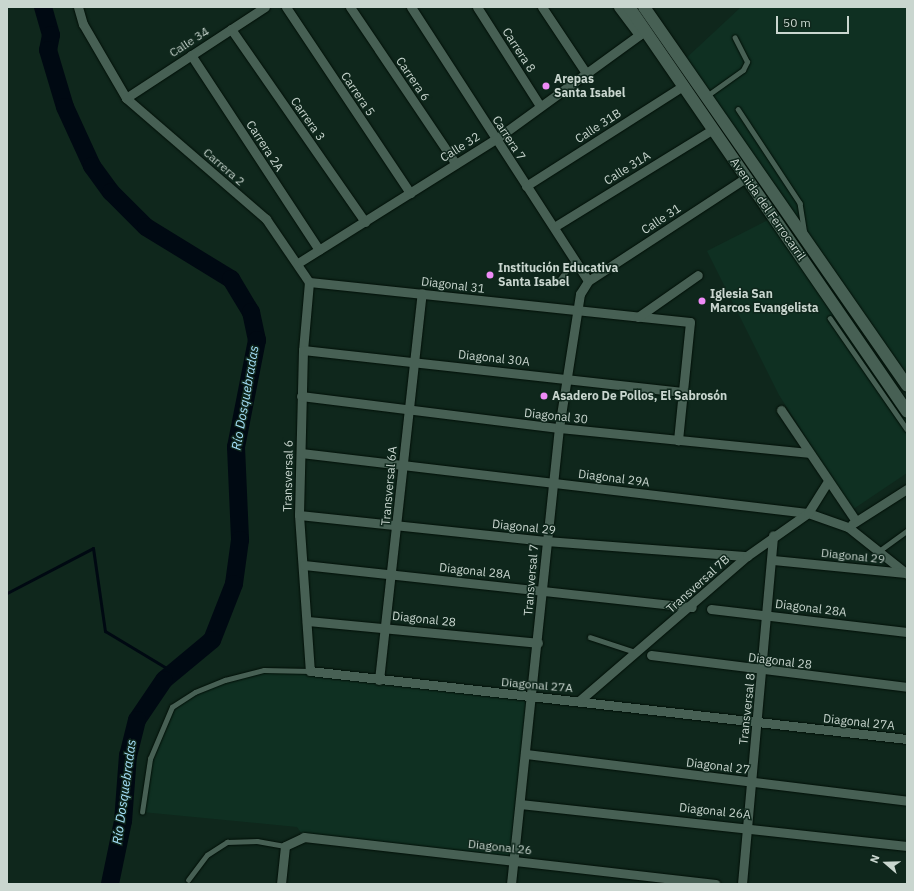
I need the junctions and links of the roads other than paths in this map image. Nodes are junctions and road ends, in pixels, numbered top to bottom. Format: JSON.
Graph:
{"nodes":[{"id":1,"x":78,"y":7,"type":"edge"},
{"id":2,"x":265,"y":7,"type":"edge"},
{"id":3,"x":286,"y":7,"type":"edge"},
{"id":4,"x":350,"y":7,"type":"edge"},
{"id":5,"x":411,"y":7,"type":"edge"},
{"id":6,"x":477,"y":7,"type":"edge"},
{"id":7,"x":542,"y":7,"type":"edge"},
{"id":8,"x":618,"y":7,"type":"edge"},
{"id":9,"x":629,"y":7,"type":"edge"},
{"id":10,"x":644,"y":7,"type":"edge"},
{"id":11,"x":231,"y":29,"type":"junction"},
{"id":12,"x":642,"y":32,"type":"junction"},
{"id":13,"x":736,"y":38,"type":"dead end"},
{"id":14,"x":191,"y":55,"type":"junction"},
{"id":15,"x":586,"y":73,"type":"junction"},
{"id":16,"x":683,"y":86,"type":"junction"},
{"id":17,"x":708,"y":95,"type":"junction"},
{"id":18,"x":126,"y":98,"type":"junction"},
{"id":19,"x":540,"y":106,"type":"junction"},
{"id":20,"x":738,"y":109,"type":"dead end"},
{"id":21,"x":713,"y":129,"type":"junction"},
{"id":22,"x":496,"y":139,"type":"junction"},
{"id":23,"x":456,"y":164,"type":"junction"},
{"id":24,"x":747,"y":177,"type":"junction"},
{"id":25,"x":526,"y":186,"type":"junction"},
{"id":26,"x":410,"y":193,"type":"junction"},
{"id":27,"x":365,"y":222,"type":"junction"},
{"id":28,"x":554,"y":227,"type":"junction"},
{"id":29,"x":806,"y":237,"type":"junction"},
{"id":30,"x":319,"y":250,"type":"junction"},
{"id":31,"x":575,"y":260,"type":"junction"},
{"id":32,"x":298,"y":263,"type":"junction"},
{"id":33,"x":698,"y":275,"type":"dead end"},
{"id":34,"x":588,"y":281,"type":"junction"},
{"id":35,"x":309,"y":282,"type":"junction"},
{"id":36,"x":556,"y":284,"type":"dead end"},
{"id":37,"x":422,"y":293,"type":"junction"},
{"id":38,"x":576,"y":312,"type":"junction"},
{"id":39,"x":638,"y":317,"type":"junction"},
{"id":40,"x":830,"y":318,"type":"dead end"},
{"id":41,"x":302,"y":350,"type":"junction"},
{"id":42,"x":414,"y":361,"type":"junction"},
{"id":43,"x":566,"y":378,"type":"junction"},
{"id":44,"x":907,"y":386,"type":"edge"},
{"id":45,"x":683,"y":392,"type":"junction"},
{"id":46,"x":301,"y":396,"type":"junction"},
{"id":47,"x":781,"y":410,"type":"dead end"},
{"id":48,"x":408,"y":411,"type":"junction"},
{"id":49,"x":907,"y":412,"type":"edge"},
{"id":50,"x":559,"y":428,"type":"junction"},
{"id":51,"x":907,"y":429,"type":"edge"},
{"id":52,"x":678,"y":440,"type":"junction"},
{"id":53,"x":809,"y":453,"type":"junction"},
{"id":54,"x":301,"y":454,"type":"junction"},
{"id":55,"x":403,"y":466,"type":"junction"},
{"id":56,"x":828,"y":481,"type":"junction"},
{"id":57,"x":554,"y":483,"type":"junction"},
{"id":58,"x":907,"y":489,"type":"edge"},
{"id":59,"x":808,"y":513,"type":"junction"},
{"id":60,"x":299,"y":515,"type":"junction"},
{"id":61,"x":856,"y":521,"type":"junction"},
{"id":62,"x":398,"y":525,"type":"junction"},
{"id":63,"x":848,"y":527,"type":"junction"},
{"id":64,"x":907,"y":531,"type":"edge"},
{"id":65,"x":774,"y":535,"type":"junction"},
{"id":66,"x":546,"y":541,"type":"junction"},
{"id":67,"x":879,"y":551,"type":"junction"},
{"id":68,"x":747,"y":556,"type":"junction"},
{"id":69,"x":773,"y":560,"type":"junction"},
{"id":70,"x":304,"y":566,"type":"junction"},
{"id":71,"x":906,"y":573,"type":"edge"},
{"id":72,"x":392,"y":574,"type":"junction"},
{"id":73,"x":542,"y":590,"type":"junction"},
{"id":74,"x":692,"y":607,"type":"junction"},
{"id":75,"x":711,"y":609,"type":"dead end"},
{"id":76,"x":768,"y":616,"type":"junction"},
{"id":77,"x":307,"y":621,"type":"junction"},
{"id":78,"x":386,"y":627,"type":"junction"},
{"id":79,"x":907,"y":632,"type":"edge"},
{"id":80,"x":590,"y":637,"type":"dead end"},
{"id":81,"x":538,"y":643,"type":"junction"},
{"id":82,"x":635,"y":652,"type":"junction"},
{"id":83,"x":651,"y":655,"type":"dead end"},
{"id":84,"x":310,"y":671,"type":"junction"},
{"id":85,"x":763,"y":671,"type":"junction"},
{"id":86,"x":379,"y":680,"type":"junction"},
{"id":87,"x":907,"y":687,"type":"edge"},
{"id":88,"x":533,"y":697,"type":"junction"},
{"id":89,"x":579,"y":701,"type":"junction"},
{"id":90,"x":757,"y":724,"type":"junction"},
{"id":91,"x":907,"y":739,"type":"edge"},
{"id":92,"x":526,"y":754,"type":"junction"},
{"id":93,"x":752,"y":782,"type":"junction"},
{"id":94,"x":907,"y":801,"type":"edge"},
{"id":95,"x":520,"y":804,"type":"junction"},
{"id":96,"x":142,"y":812,"type":"dead end"},
{"id":97,"x":748,"y":827,"type":"junction"},
{"id":98,"x":285,"y":846,"type":"junction"},
{"id":99,"x":907,"y":846,"type":"edge"},
{"id":100,"x":513,"y":860,"type":"junction"},
{"id":101,"x":188,"y":880,"type":"dead end"},
{"id":102,"x":281,"y":884,"type":"edge"},
{"id":103,"x":511,"y":884,"type":"edge"},
{"id":104,"x":715,"y":884,"type":"edge"},
{"id":105,"x":742,"y":884,"type":"edge"}],
"edges":[{"from":1,"to":18,"type":"street","name":"Carrera 2"},
{"from":2,"to":11,"type":"street","name":"Calle 34"},
{"from":3,"to":26,"type":"street","name":"Carrera 5"},
{"from":4,"to":23,"type":"street","name":"Carrera 6"},
{"from":5,"to":22,"type":"street","name":"Carrera 7"},
{"from":6,"to":19,"type":"street","name":"Carrera 8"},
{"from":7,"to":15,"type":"street"},
{"from":8,"to":12,"type":"street"},
{"from":9,"to":12,"type":"main road","name":"Avenida del Ferrocarril"},
{"from":10,"to":17,"type":"main road","name":"Avenida del Ferrocarril"},
{"from":11,"to":14,"type":"street","name":"Calle 34"},
{"from":11,"to":27,"type":"street","name":"Carrera 3"},
{"from":12,"to":15,"type":"street","name":"Calle 32"},
{"from":12,"to":16,"type":"main road","name":"Avenida del Ferrocarril"},
{"from":13,"to":17,"type":"lane"},
{"from":14,"to":18,"type":"street","name":"Calle 34"},
{"from":14,"to":30,"type":"street","name":"Carrera 2A"},
{"from":15,"to":19,"type":"street","name":"Calle 32"},
{"from":16,"to":21,"type":"main road","name":"Avenida del Ferrocarril"},
{"from":16,"to":25,"type":"street","name":"Calle 31B"},
{"from":17,"to":29,"type":"main road","name":"Avenida del Ferrocarril"},
{"from":18,"to":32,"type":"street","name":"Carrera 2"},
{"from":19,"to":22,"type":"street","name":"Calle 32"},
{"from":20,"to":29,"type":"lane"},
{"from":21,"to":24,"type":"main road","name":"Avenida del Ferrocarril"},
{"from":21,"to":28,"type":"street","name":"Calle 31A"},
{"from":22,"to":23,"type":"street","name":"Calle 32"},
{"from":22,"to":25,"type":"street","name":"Carrera 7"},
{"from":23,"to":26,"type":"street","name":"Calle 32"},
{"from":24,"to":34,"type":"street","name":"Calle 31"},
{"from":24,"to":49,"type":"main road","name":"Avenida del Ferrocarril"},
{"from":25,"to":28,"type":"street","name":"Carrera 7"},
{"from":26,"to":27,"type":"street","name":"Calle 32"},
{"from":27,"to":30,"type":"street","name":"Calle 32"},
{"from":28,"to":31,"type":"street","name":"Carrera 7"},
{"from":29,"to":44,"type":"main road","name":"Avenida del Ferrocarril"},
{"from":30,"to":32,"type":"street","name":"Calle 32"},
{"from":31,"to":34,"type":"street","name":"Carrera 7"},
{"from":31,"to":36,"type":"lane"},
{"from":32,"to":35,"type":"street"},
{"from":33,"to":39,"type":"street"},
{"from":34,"to":38,"type":"street","name":"Transversal 7"},
{"from":35,"to":37,"type":"street","name":"Diagonal 31"},
{"from":35,"to":41,"type":"street","name":"Transversal 6"},
{"from":37,"to":38,"type":"street","name":"Diagonal 31"},
{"from":37,"to":42,"type":"street","name":"Transversal 6A"},
{"from":38,"to":39,"type":"street","name":"Diagonal 31"},
{"from":38,"to":43,"type":"street","name":"Transversal 7"},
{"from":39,"to":45,"type":"street","name":"Diagonal 31"},
{"from":40,"to":51,"type":"lane"},
{"from":41,"to":42,"type":"street","name":"Diagonal 30A"},
{"from":41,"to":46,"type":"street","name":"Transversal 6"},
{"from":42,"to":43,"type":"street","name":"Diagonal 30A"},
{"from":42,"to":48,"type":"street","name":"Transversal 6A"},
{"from":43,"to":45,"type":"street","name":"Diagonal 30A"},
{"from":43,"to":50,"type":"street","name":"Transversal 7"},
{"from":45,"to":52,"type":"street"},
{"from":46,"to":48,"type":"street","name":"Diagonal 30"},
{"from":46,"to":54,"type":"street","name":"Transversal 6"},
{"from":47,"to":53,"type":"street"},
{"from":48,"to":50,"type":"street","name":"Diagonal 30"},
{"from":48,"to":55,"type":"street","name":"Transversal 6A"},
{"from":50,"to":52,"type":"street","name":"Diagonal 30"},
{"from":50,"to":57,"type":"street","name":"Transversal 7"},
{"from":52,"to":53,"type":"street","name":"Diagonal 30"},
{"from":53,"to":56,"type":"street"},
{"from":54,"to":55,"type":"street","name":"Diagonal 29A"},
{"from":54,"to":60,"type":"street","name":"Transversal 6"},
{"from":55,"to":57,"type":"street","name":"Diagonal 29A"},
{"from":55,"to":62,"type":"street","name":"Transversal 6A"},
{"from":56,"to":59,"type":"street","name":"Transversal 7B"},
{"from":56,"to":61,"type":"street"},
{"from":57,"to":59,"type":"street","name":"Diagonal 29A"},
{"from":57,"to":66,"type":"street","name":"Transversal 7"},
{"from":58,"to":61,"type":"street"},
{"from":59,"to":63,"type":"street","name":"Diagonal 29A"},
{"from":59,"to":65,"type":"street","name":"Transversal 7B"},
{"from":60,"to":62,"type":"street","name":"Diagonal 29"},
{"from":60,"to":70,"type":"street","name":"Transversal 6"},
{"from":61,"to":63,"type":"street"},
{"from":62,"to":66,"type":"street","name":"Diagonal 29"},
{"from":62,"to":72,"type":"street","name":"Transversal 6A"},
{"from":63,"to":67,"type":"street","name":"Diagonal 29A"},
{"from":64,"to":67,"type":"lane"},
{"from":65,"to":68,"type":"street","name":"Transversal 7B"},
{"from":65,"to":69,"type":"street","name":"Transversal 8"},
{"from":66,"to":68,"type":"street","name":"Diagonal 29"},
{"from":66,"to":73,"type":"street","name":"Transversal 7"},
{"from":67,"to":71,"type":"street","name":"Diagonal 29A"},
{"from":68,"to":74,"type":"street","name":"Transversal 7B"},
{"from":69,"to":71,"type":"street","name":"Diagonal 29"},
{"from":69,"to":76,"type":"street","name":"Transversal 8"},
{"from":70,"to":72,"type":"street","name":"Diagonal 28A"},
{"from":70,"to":77,"type":"street","name":"Transversal 6"},
{"from":72,"to":73,"type":"street","name":"Diagonal 28A"},
{"from":72,"to":78,"type":"street","name":"Transversal 6A"},
{"from":73,"to":74,"type":"street","name":"Diagonal 28A"},
{"from":73,"to":81,"type":"street","name":"Transversal 7"},
{"from":74,"to":82,"type":"street","name":"Transversal 7B"},
{"from":75,"to":76,"type":"street","name":"Diagonal 28A"},
{"from":76,"to":79,"type":"street","name":"Diagonal 28A"},
{"from":76,"to":85,"type":"street","name":"Transversal 8"},
{"from":77,"to":78,"type":"street","name":"Diagonal 28"},
{"from":77,"to":84,"type":"street","name":"Transversal 6"},
{"from":78,"to":81,"type":"street","name":"Diagonal 28"},
{"from":78,"to":86,"type":"street","name":"Transversal 6A"},
{"from":80,"to":82,"type":"lane"},
{"from":81,"to":88,"type":"street","name":"Transversal 7"},
{"from":82,"to":89,"type":"street","name":"Transversal 7B"},
{"from":83,"to":85,"type":"street","name":"Diagonal 28"},
{"from":84,"to":86,"type":"street","name":"Diagonal 27A"},
{"from":84,"to":96,"type":"lane","name":"Diagonal 27A"},
{"from":85,"to":87,"type":"street","name":"Diagonal 28"},
{"from":85,"to":90,"type":"street","name":"Transversal 8"},
{"from":86,"to":88,"type":"street","name":"Diagonal 27A"},
{"from":88,"to":89,"type":"street","name":"Diagonal 27A"},
{"from":88,"to":92,"type":"street","name":"Transversal 7"},
{"from":89,"to":90,"type":"street","name":"Diagonal 27A"},
{"from":90,"to":91,"type":"street","name":"Diagonal 27A"},
{"from":90,"to":93,"type":"street","name":"Transversal 8"},
{"from":92,"to":93,"type":"street","name":"Diagonal 27"},
{"from":92,"to":95,"type":"street","name":"Transversal 7"},
{"from":93,"to":94,"type":"street","name":"Diagonal 27"},
{"from":93,"to":97,"type":"street","name":"Transversal 8"},
{"from":95,"to":97,"type":"street","name":"Diagonal 26A"},
{"from":95,"to":100,"type":"street","name":"Transversal 7"},
{"from":97,"to":99,"type":"street","name":"Diagonal 26A"},
{"from":97,"to":105,"type":"street","name":"Transversal 8"},
{"from":98,"to":100,"type":"street","name":"Diagonal 26"},
{"from":98,"to":101,"type":"lane"},
{"from":98,"to":102,"type":"street"},
{"from":100,"to":103,"type":"street","name":"Transversal 7"},
{"from":100,"to":104,"type":"street","name":"Diagonal 26"}]}
